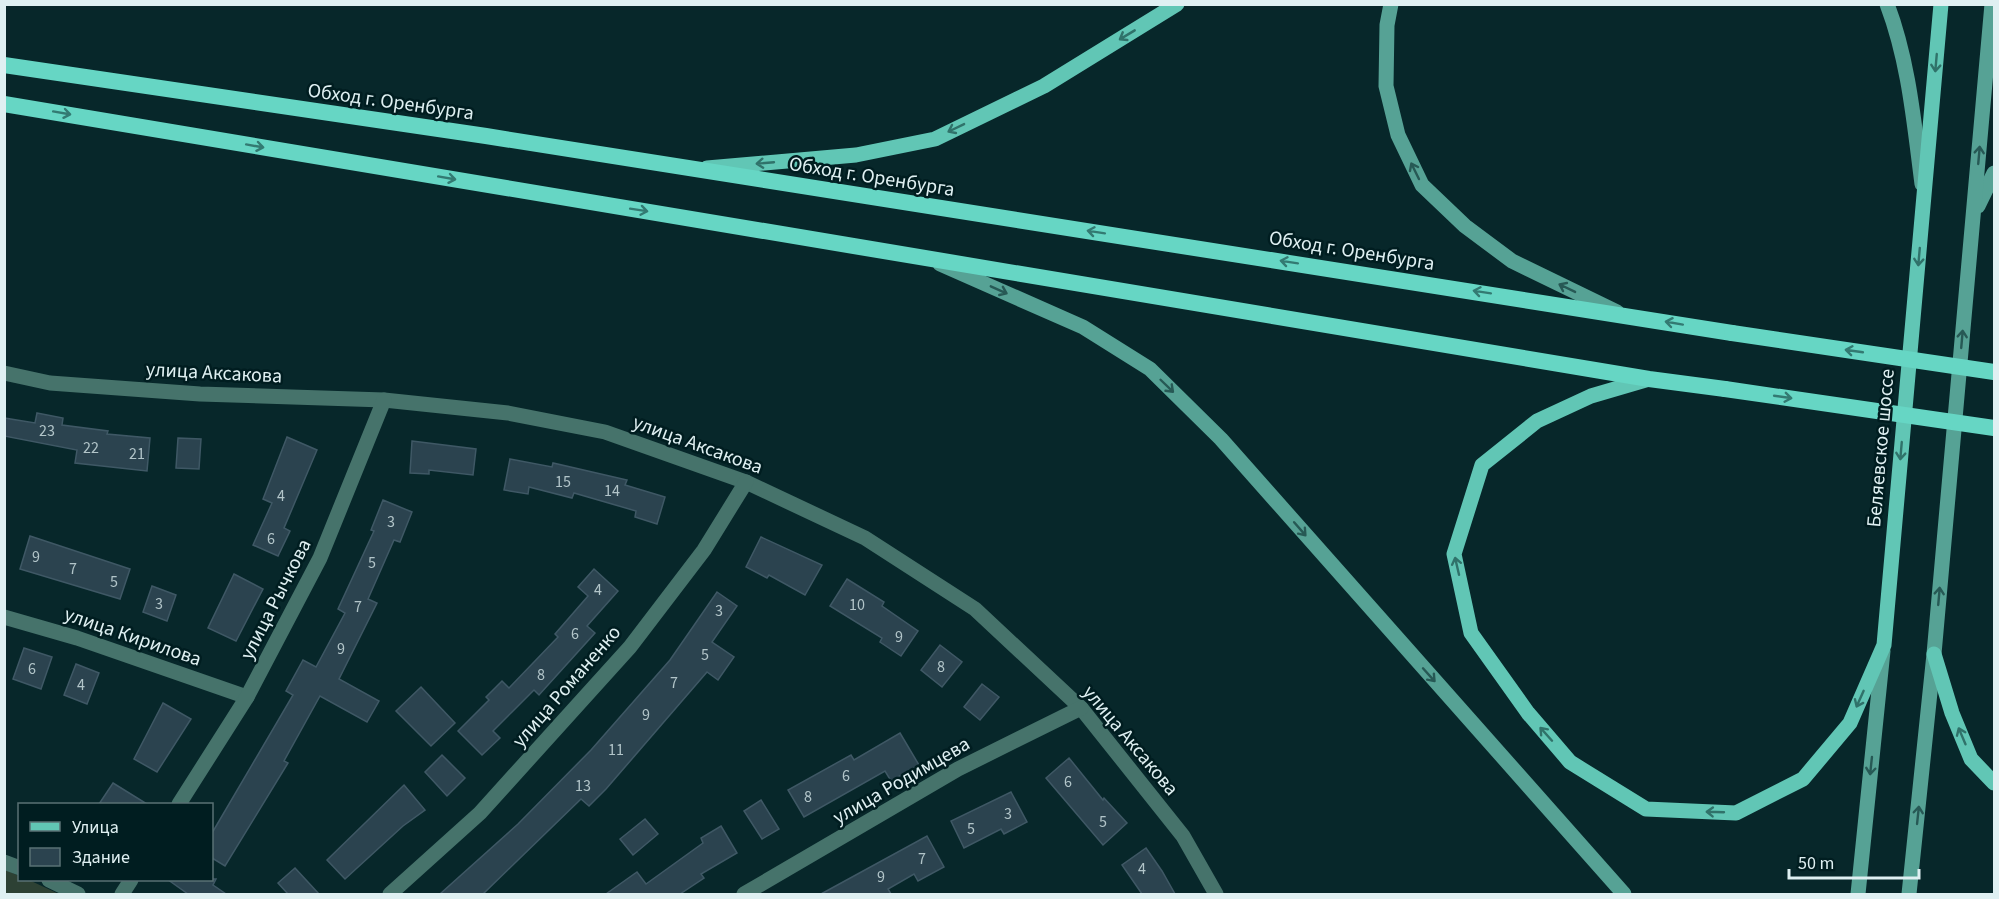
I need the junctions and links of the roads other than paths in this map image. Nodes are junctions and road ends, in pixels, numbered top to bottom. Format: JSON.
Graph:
{"nodes":[{"id":1,"x":1177,"y":4,"type":"edge"},
{"id":2,"x":1391,"y":4,"type":"edge"},
{"id":3,"x":1887,"y":4,"type":"edge"},
{"id":4,"x":1941,"y":4,"type":"edge"},
{"id":5,"x":1992,"y":4,"type":"edge"},
{"id":6,"x":4,"y":65,"type":"edge"},
{"id":7,"x":4,"y":104,"type":"edge"},
{"id":8,"x":690,"y":169,"type":"junction"},
{"id":9,"x":1995,"y":173,"type":"edge"},
{"id":10,"x":1924,"y":198,"type":"junction"},
{"id":11,"x":1974,"y":214,"type":"junction"},
{"id":12,"x":926,"y":258,"type":"junction"},
{"id":13,"x":1620,"y":313,"type":"junction"},
{"id":14,"x":1995,"y":372,"type":"edge"},
{"id":15,"x":4,"y":373,"type":"edge"},
{"id":16,"x":1649,"y":379,"type":"junction"},
{"id":17,"x":384,"y":400,"type":"junction"},
{"id":18,"x":1995,"y":428,"type":"edge"},
{"id":19,"x":746,"y":482,"type":"junction"},
{"id":20,"x":4,"y":617,"type":"edge"},
{"id":21,"x":1884,"y":645,"type":"junction"},
{"id":22,"x":1934,"y":654,"type":"junction"},
{"id":23,"x":248,"y":697,"type":"junction"},
{"id":24,"x":1081,"y":708,"type":"junction"},
{"id":25,"x":1995,"y":783,"type":"edge"},
{"id":26,"x":179,"y":803,"type":"edge"},
{"id":27,"x":53,"y":881,"type":"edge"},
{"id":28,"x":130,"y":881,"type":"edge"},
{"id":29,"x":78,"y":894,"type":"edge"},
{"id":30,"x":122,"y":894,"type":"edge"},
{"id":31,"x":390,"y":894,"type":"edge"},
{"id":32,"x":744,"y":894,"type":"edge"},
{"id":33,"x":1216,"y":894,"type":"edge"},
{"id":34,"x":1624,"y":894,"type":"edge"},
{"id":35,"x":1858,"y":894,"type":"edge"},
{"id":36,"x":1909,"y":894,"type":"edge"}],
"edges":[{"from":1,"to":8,"type":"main road","one_way":true},
{"from":13,"to":2,"type":"main road","one_way":true},
{"from":3,"to":10,"type":"main road"},
{"from":4,"to":10,"type":"main road","name":"Беляевское шоссе","one_way":true},
{"from":11,"to":5,"type":"main road","one_way":true},
{"from":6,"to":8,"type":"highway","name":"Обход г. Оренбурга"},
{"from":7,"to":12,"type":"highway","one_way":true},
{"from":13,"to":8,"type":"highway","name":"Обход г. Оренбурга","one_way":true},
{"from":9,"to":11,"type":"main road"},
{"from":10,"to":21,"type":"main road","name":"Беляевское шоссе","one_way":true},
{"from":22,"to":11,"type":"main road","one_way":true},
{"from":12,"to":16,"type":"highway"},
{"from":12,"to":34,"type":"main road","one_way":true},
{"from":14,"to":13,"type":"highway","name":"Обход г. Оренбурга","one_way":true,"bridge":true},
{"from":15,"to":17,"type":"street","name":"улица Аксакова"},
{"from":16,"to":18,"type":"highway","one_way":true,"bridge":true},
{"from":21,"to":16,"type":"main road","one_way":true},
{"from":17,"to":19,"type":"street","name":"улица Аксакова"},
{"from":17,"to":23,"type":"street","name":"улица Рычкова"},
{"from":19,"to":24,"type":"street","name":"улица Аксакова"},
{"from":19,"to":31,"type":"street","name":"улица Романенко"},
{"from":20,"to":23,"type":"street","name":"улица Кирилова"},
{"from":21,"to":35,"type":"main road","name":"Беляевское шоссе","one_way":true},
{"from":25,"to":22,"type":"main road","one_way":true},
{"from":36,"to":22,"type":"main road","one_way":true},
{"from":23,"to":26,"type":"street","name":"улица Рычкова"},
{"from":24,"to":32,"type":"street","name":"улица Родимцева"},
{"from":24,"to":33,"type":"street","name":"улица Аксакова"},
{"from":27,"to":29,"type":"street"},
{"from":28,"to":30,"type":"street"}]}
